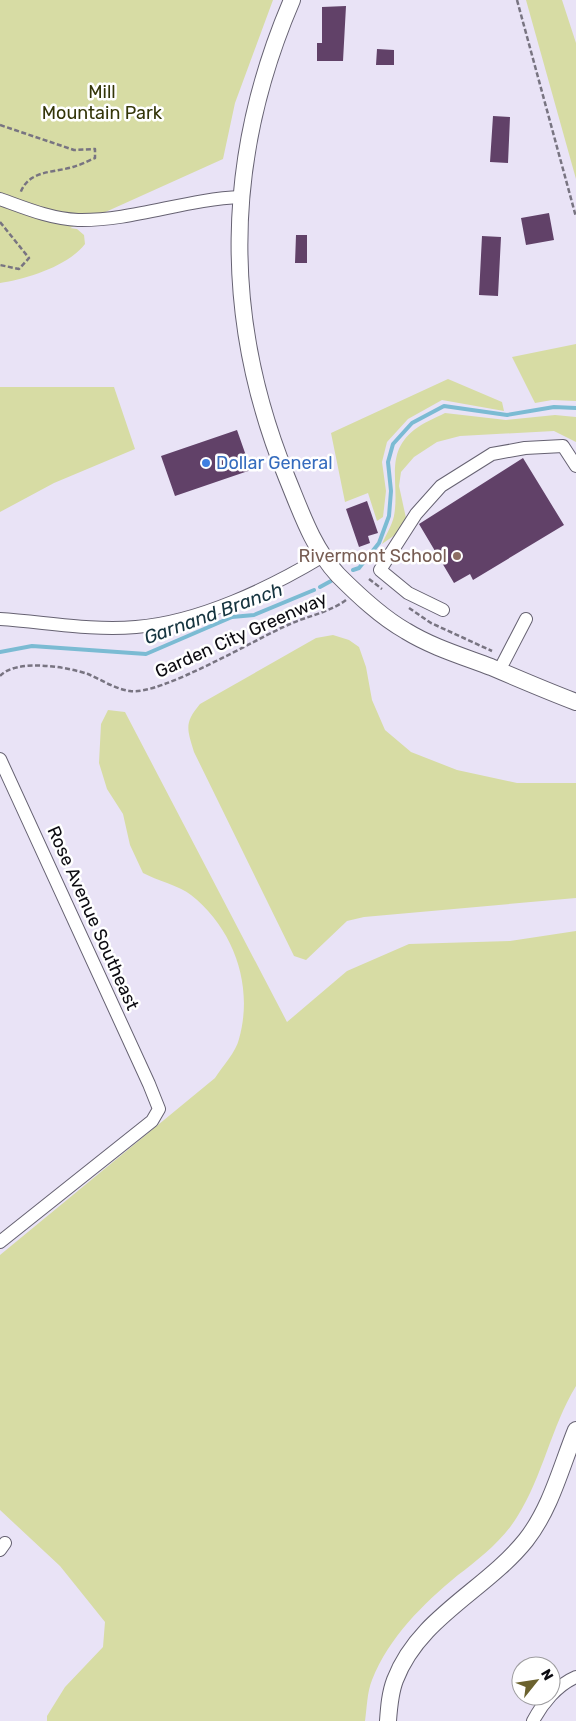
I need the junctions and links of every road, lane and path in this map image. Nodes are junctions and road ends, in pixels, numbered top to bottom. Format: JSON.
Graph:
{"nodes":[{"id":1,"x":292,"y":0,"type":"edge"},
{"id":2,"x":517,"y":0,"type":"edge"},
{"id":3,"x":0,"y":125,"type":"edge"},
{"id":4,"x":241,"y":197,"type":"junction"},
{"id":5,"x":0,"y":199,"type":"edge"},
{"id":6,"x":33,"y":211,"type":"junction"},
{"id":7,"x":576,"y":217,"type":"edge"},
{"id":8,"x":0,"y":222,"type":"edge"},
{"id":9,"x":0,"y":265,"type":"edge"},
{"id":10,"x":563,"y":446,"type":"junction"},
{"id":11,"x":576,"y":446,"type":"edge"},
{"id":12,"x":576,"y":466,"type":"edge"},
{"id":13,"x":323,"y":556,"type":"junction"},
{"id":14,"x":369,"y":579,"type":"dead end"},
{"id":15,"x":388,"y":594,"type":"dead end"},
{"id":16,"x":348,"y":598,"type":"dead end"},
{"id":17,"x":402,"y":604,"type":"dead end"},
{"id":18,"x":443,"y":610,"type":"dead end"},
{"id":19,"x":0,"y":619,"type":"edge"},
{"id":20,"x":526,"y":619,"type":"dead end"},
{"id":21,"x":502,"y":664,"type":"junction"},
{"id":22,"x":0,"y":676,"type":"edge"},
{"id":23,"x":555,"y":694,"type":"junction"},
{"id":24,"x":576,"y":702,"type":"edge"},
{"id":25,"x":576,"y":711,"type":"edge"},
{"id":26,"x":0,"y":759,"type":"edge"},
{"id":27,"x":0,"y":1242,"type":"edge"},
{"id":28,"x":576,"y":1430,"type":"edge"},
{"id":29,"x":576,"y":1677,"type":"edge"},
{"id":30,"x":388,"y":1721,"type":"edge"},
{"id":31,"x":533,"y":1721,"type":"edge"}],
"edges":[{"from":1,"to":4,"type":"main road"},
{"from":2,"to":7,"type":"path"},
{"from":3,"to":6,"type":"path"},
{"from":4,"to":6,"type":"street"},
{"from":4,"to":13,"type":"main road"},
{"from":5,"to":6,"type":"street"},
{"from":8,"to":9,"type":"path"},
{"from":10,"to":11,"type":"street"},
{"from":10,"to":12,"type":"street"},
{"from":10,"to":18,"type":"street"},
{"from":13,"to":19,"type":"street"},
{"from":13,"to":21,"type":"main road"},
{"from":14,"to":15,"type":"path"},
{"from":16,"to":22,"type":"path","name":"Garden City Greenway"},
{"from":17,"to":21,"type":"path"},
{"from":20,"to":21,"type":"street"},
{"from":21,"to":23,"type":"main road"},
{"from":23,"to":24,"type":"main road"},
{"from":23,"to":25,"type":"main road"},
{"from":26,"to":27,"type":"street","name":"Rose Avenue Southeast"},
{"from":28,"to":30,"type":"main road"},
{"from":29,"to":31,"type":"street"}]}
